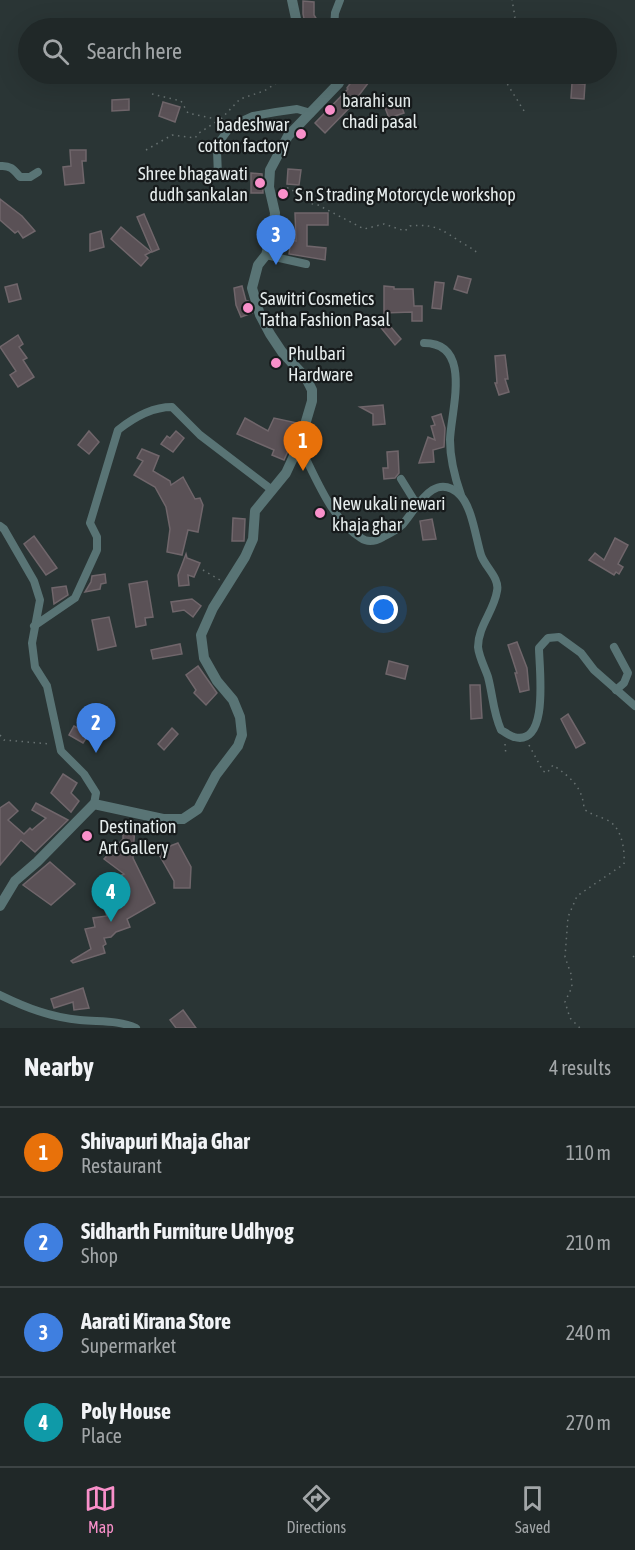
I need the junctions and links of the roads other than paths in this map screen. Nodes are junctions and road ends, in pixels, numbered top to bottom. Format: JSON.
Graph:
{"nodes":[{"id":1,"x":292,"y":0,"type":"edge"},
{"id":2,"x":340,"y":0,"type":"edge"},
{"id":3,"x":296,"y":18,"type":"edge"},
{"id":4,"x":335,"y":18,"type":"edge"},
{"id":5,"x":338,"y":84,"type":"edge"},
{"id":6,"x":311,"y":113,"type":"junction"},
{"id":7,"x":0,"y":166,"type":"edge"},
{"id":8,"x":38,"y":172,"type":"dead end"},
{"id":9,"x":218,"y":176,"type":"dead end"},
{"id":10,"x":266,"y":255,"type":"junction"},
{"id":11,"x":306,"y":264,"type":"dead end"},
{"id":12,"x":424,"y":343,"type":"dead end"},
{"id":13,"x":299,"y":445,"type":"junction"},
{"id":14,"x":401,"y":479,"type":"dead end"},
{"id":15,"x":272,"y":490,"type":"junction"},
{"id":16,"x":461,"y":496,"type":"junction"},
{"id":17,"x":419,"y":503,"type":"junction"},
{"id":18,"x":0,"y":526,"type":"edge"},
{"id":19,"x":34,"y":626,"type":"junction"},
{"id":20,"x":614,"y":647,"type":"dead end"},
{"id":21,"x":616,"y":690,"type":"junction"},
{"id":22,"x":635,"y":706,"type":"edge"},
{"id":23,"x":94,"y":804,"type":"junction"},
{"id":24,"x":0,"y":906,"type":"edge"},
{"id":25,"x":0,"y":995,"type":"edge"},
{"id":26,"x":136,"y":1028,"type":"edge"}],
"edges":[{"from":1,"to":3,"type":"street"},
{"from":2,"to":4,"type":"street"},
{"from":5,"to":6,"type":"street"},
{"from":6,"to":9,"type":"street"},
{"from":6,"to":10,"type":"street"},
{"from":7,"to":8,"type":"street"},
{"from":10,"to":11,"type":"street"},
{"from":10,"to":13,"type":"street"},
{"from":12,"to":16,"type":"street"},
{"from":13,"to":15,"type":"street"},
{"from":13,"to":17,"type":"street"},
{"from":14,"to":17,"type":"street"},
{"from":15,"to":19,"type":"street"},
{"from":15,"to":23,"type":"street"},
{"from":16,"to":17,"type":"street"},
{"from":16,"to":21,"type":"street"},
{"from":18,"to":19,"type":"street"},
{"from":19,"to":23,"type":"street"},
{"from":20,"to":21,"type":"street"},
{"from":21,"to":22,"type":"street"},
{"from":23,"to":24,"type":"street"},
{"from":25,"to":26,"type":"street"}]}
